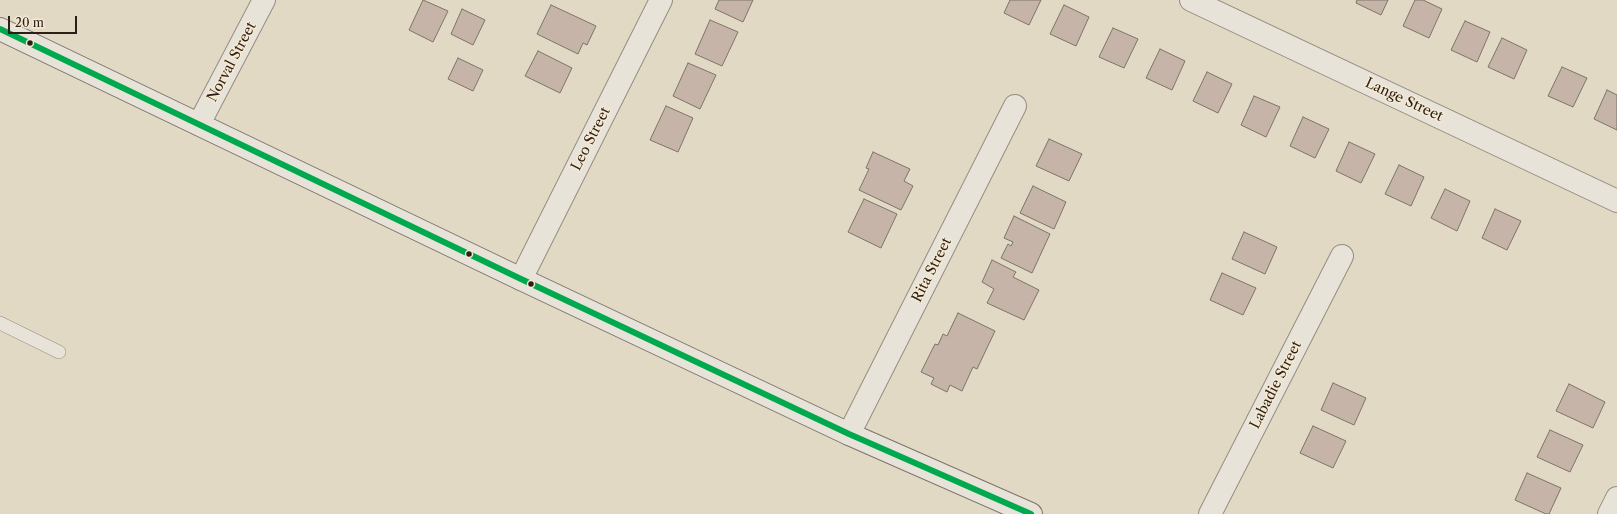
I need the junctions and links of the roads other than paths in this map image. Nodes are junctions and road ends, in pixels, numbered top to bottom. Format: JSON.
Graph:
{"nodes":[{"id":1,"x":264,"y":0,"type":"edge"},
{"id":2,"x":661,"y":0,"type":"edge"},
{"id":3,"x":1191,"y":0,"type":"edge"},
{"id":4,"x":0,"y":29,"type":"edge"},
{"id":5,"x":1015,"y":106,"type":"dead end"},
{"id":6,"x":199,"y":124,"type":"junction"},
{"id":7,"x":1617,"y":201,"type":"edge"},
{"id":8,"x":1342,"y":256,"type":"dead end"},
{"id":9,"x":521,"y":279,"type":"junction"},
{"id":10,"x":0,"y":323,"type":"edge"},
{"id":11,"x":59,"y":352,"type":"dead end"},
{"id":12,"x":849,"y":434,"type":"junction"},
{"id":13,"x":1617,"y":498,"type":"edge"},
{"id":14,"x":1031,"y":514,"type":"edge"},
{"id":15,"x":1210,"y":514,"type":"edge"},
{"id":16,"x":1609,"y":514,"type":"edge"}],
"edges":[{"from":1,"to":6,"type":"street","name":"Norval Street"},
{"from":2,"to":9,"type":"street","name":"Leo Street"},
{"from":3,"to":7,"type":"street","name":"Lange Street"},
{"from":4,"to":6,"type":"street"},
{"from":5,"to":12,"type":"street","name":"Rita Street"},
{"from":6,"to":9,"type":"street"},
{"from":8,"to":15,"type":"street","name":"Labadie Street"},
{"from":9,"to":12,"type":"street"},
{"from":10,"to":11,"type":"lane"},
{"from":12,"to":14,"type":"street"},
{"from":13,"to":16,"type":"street"}]}
